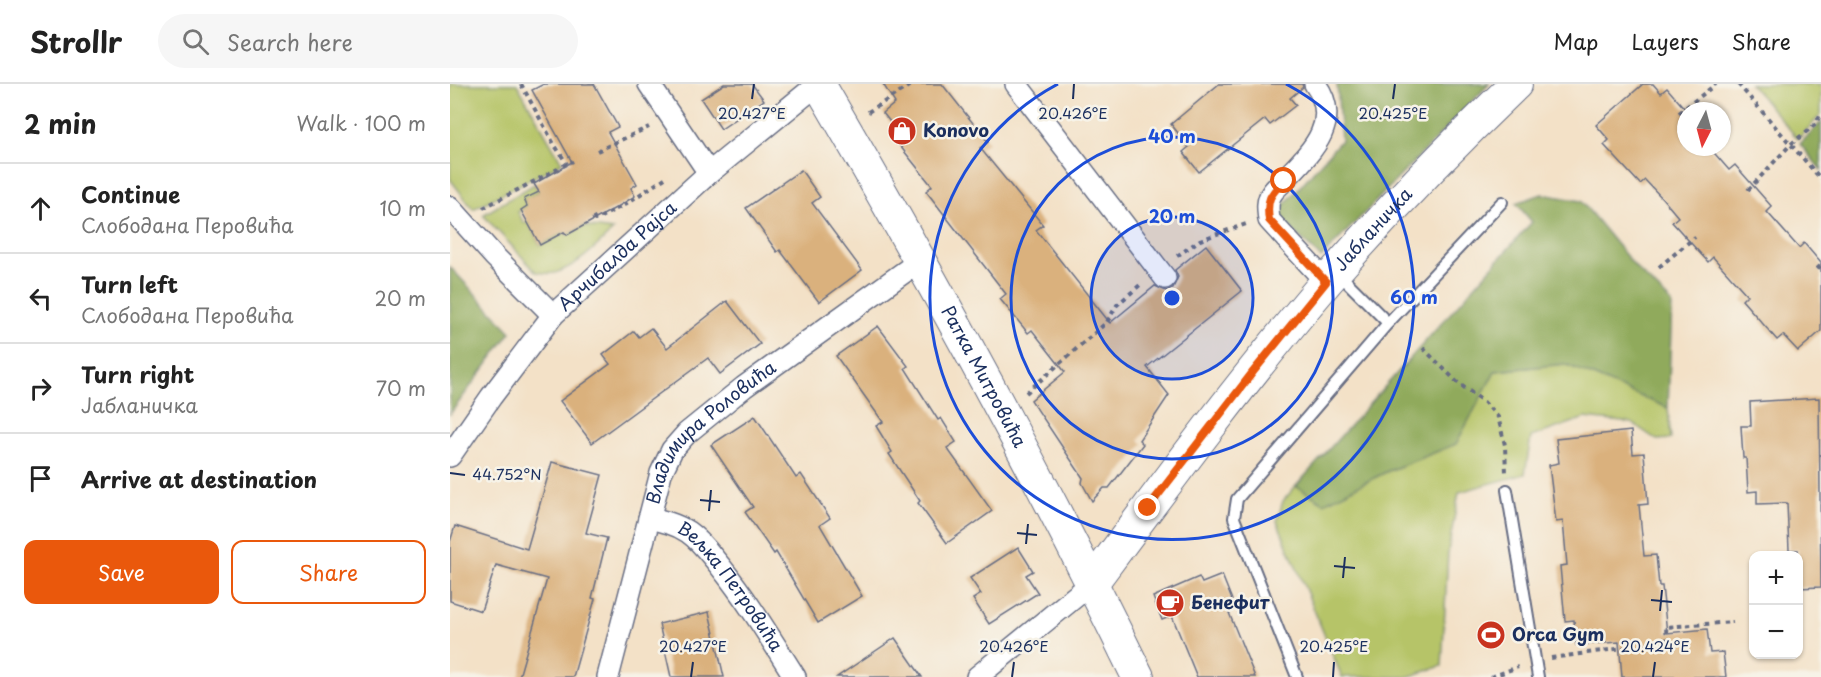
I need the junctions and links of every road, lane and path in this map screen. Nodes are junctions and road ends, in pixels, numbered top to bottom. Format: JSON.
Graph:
{"nodes":[{"id":1,"x":521,"y":84,"type":"edge"},
{"id":2,"x":649,"y":84,"type":"edge"},
{"id":3,"x":819,"y":84,"type":"edge"},
{"id":4,"x":912,"y":84,"type":"edge"},
{"id":5,"x":1016,"y":84,"type":"edge"},
{"id":6,"x":1315,"y":84,"type":"edge"},
{"id":7,"x":1516,"y":84,"type":"edge"},
{"id":8,"x":1716,"y":84,"type":"edge"},
{"id":9,"x":1738,"y":84,"type":"edge"},
{"id":10,"x":1693,"y":102,"type":"edge"},
{"id":11,"x":867,"y":112,"type":"dead end"},
{"id":12,"x":1821,"y":112,"type":"edge"},
{"id":13,"x":671,"y":116,"type":"junction"},
{"id":14,"x":1791,"y":144,"type":"junction"},
{"id":15,"x":597,"y":151,"type":"dead end"},
{"id":16,"x":573,"y":161,"type":"dead end"},
{"id":17,"x":567,"y":164,"type":"junction"},
{"id":18,"x":704,"y":164,"type":"junction"},
{"id":19,"x":1821,"y":179,"type":"edge"},
{"id":20,"x":1748,"y":190,"type":"dead end"},
{"id":21,"x":1502,"y":202,"type":"dead end"},
{"id":22,"x":450,"y":207,"type":"edge"},
{"id":23,"x":482,"y":208,"type":"dead end"},
{"id":24,"x":593,"y":217,"type":"dead end"},
{"id":25,"x":1269,"y":218,"type":"junction"},
{"id":26,"x":1695,"y":237,"type":"dead end"},
{"id":27,"x":1193,"y":245,"type":"dead end"},
{"id":28,"x":921,"y":260,"type":"junction"},
{"id":29,"x":1659,"y":267,"type":"dead end"},
{"id":30,"x":1331,"y":276,"type":"junction"},
{"id":31,"x":1165,"y":278,"type":"dead end"},
{"id":32,"x":1125,"y":297,"type":"dead end"},
{"id":33,"x":553,"y":315,"type":"junction"},
{"id":34,"x":1388,"y":323,"type":"junction"},
{"id":35,"x":1423,"y":348,"type":"dead end"},
{"id":36,"x":1026,"y":393,"type":"dead end"},
{"id":37,"x":450,"y":456,"type":"edge"},
{"id":38,"x":1507,"y":490,"type":"joint"},
{"id":39,"x":650,"y":518,"type":"junction"},
{"id":40,"x":1092,"y":583,"type":"junction"},
{"id":41,"x":1733,"y":622,"type":"dead end"},
{"id":42,"x":1534,"y":661,"type":"junction"},
{"id":43,"x":608,"y":677,"type":"edge"},
{"id":44,"x":795,"y":677,"type":"edge"},
{"id":45,"x":977,"y":677,"type":"edge"},
{"id":46,"x":1138,"y":677,"type":"edge"},
{"id":47,"x":1297,"y":677,"type":"edge"},
{"id":48,"x":1491,"y":677,"type":"edge"},
{"id":49,"x":1538,"y":677,"type":"edge"}],
"edges":[{"from":1,"to":17,"type":"path"},
{"from":2,"to":13,"type":"street"},
{"from":3,"to":18,"type":"street","name":"Арчибалда Рајса"},
{"from":3,"to":28,"type":"main road","name":"Ратка Митровића"},
{"from":4,"to":11,"type":"path"},
{"from":5,"to":31,"type":"street"},
{"from":6,"to":25,"type":"street"},
{"from":7,"to":30,"type":"main road","name":"Јабланичка"},
{"from":8,"to":10,"type":"path"},
{"from":9,"to":14,"type":"path"},
{"from":12,"to":14,"type":"path"},
{"from":13,"to":15,"type":"path"},
{"from":13,"to":18,"type":"street"},
{"from":14,"to":19,"type":"path"},
{"from":14,"to":20,"type":"path"},
{"from":16,"to":17,"type":"path"},
{"from":17,"to":23,"type":"path"},
{"from":18,"to":24,"type":"path"},
{"from":18,"to":33,"type":"street","name":"Арчибалда Рајса"},
{"from":21,"to":34,"type":"lane"},
{"from":22,"to":33,"type":"street"},
{"from":25,"to":27,"type":"path"},
{"from":25,"to":30,"type":"street"},
{"from":26,"to":29,"type":"path"},
{"from":28,"to":39,"type":"street","name":"Владимира Роловића"},
{"from":28,"to":40,"type":"main road","name":"Ратка Митровића"},
{"from":30,"to":34,"type":"lane"},
{"from":30,"to":40,"type":"main road","name":"Јабланичка"},
{"from":32,"to":36,"type":"path"},
{"from":33,"to":37,"type":"street","name":"Арчибалда Рајса"},
{"from":34,"to":47,"type":"lane"},
{"from":35,"to":38,"type":"path"},
{"from":38,"to":42,"type":"lane"},
{"from":39,"to":43,"type":"street","name":"Владимира Роловића"},
{"from":39,"to":44,"type":"street","name":"Вељка Петровића"},
{"from":40,"to":45,"type":"street","name":"Јабланичка"},
{"from":40,"to":46,"type":"main road","name":"Ратка Митровића"},
{"from":41,"to":42,"type":"path"},
{"from":42,"to":48,"type":"path"},
{"from":42,"to":49,"type":"lane"}]}
